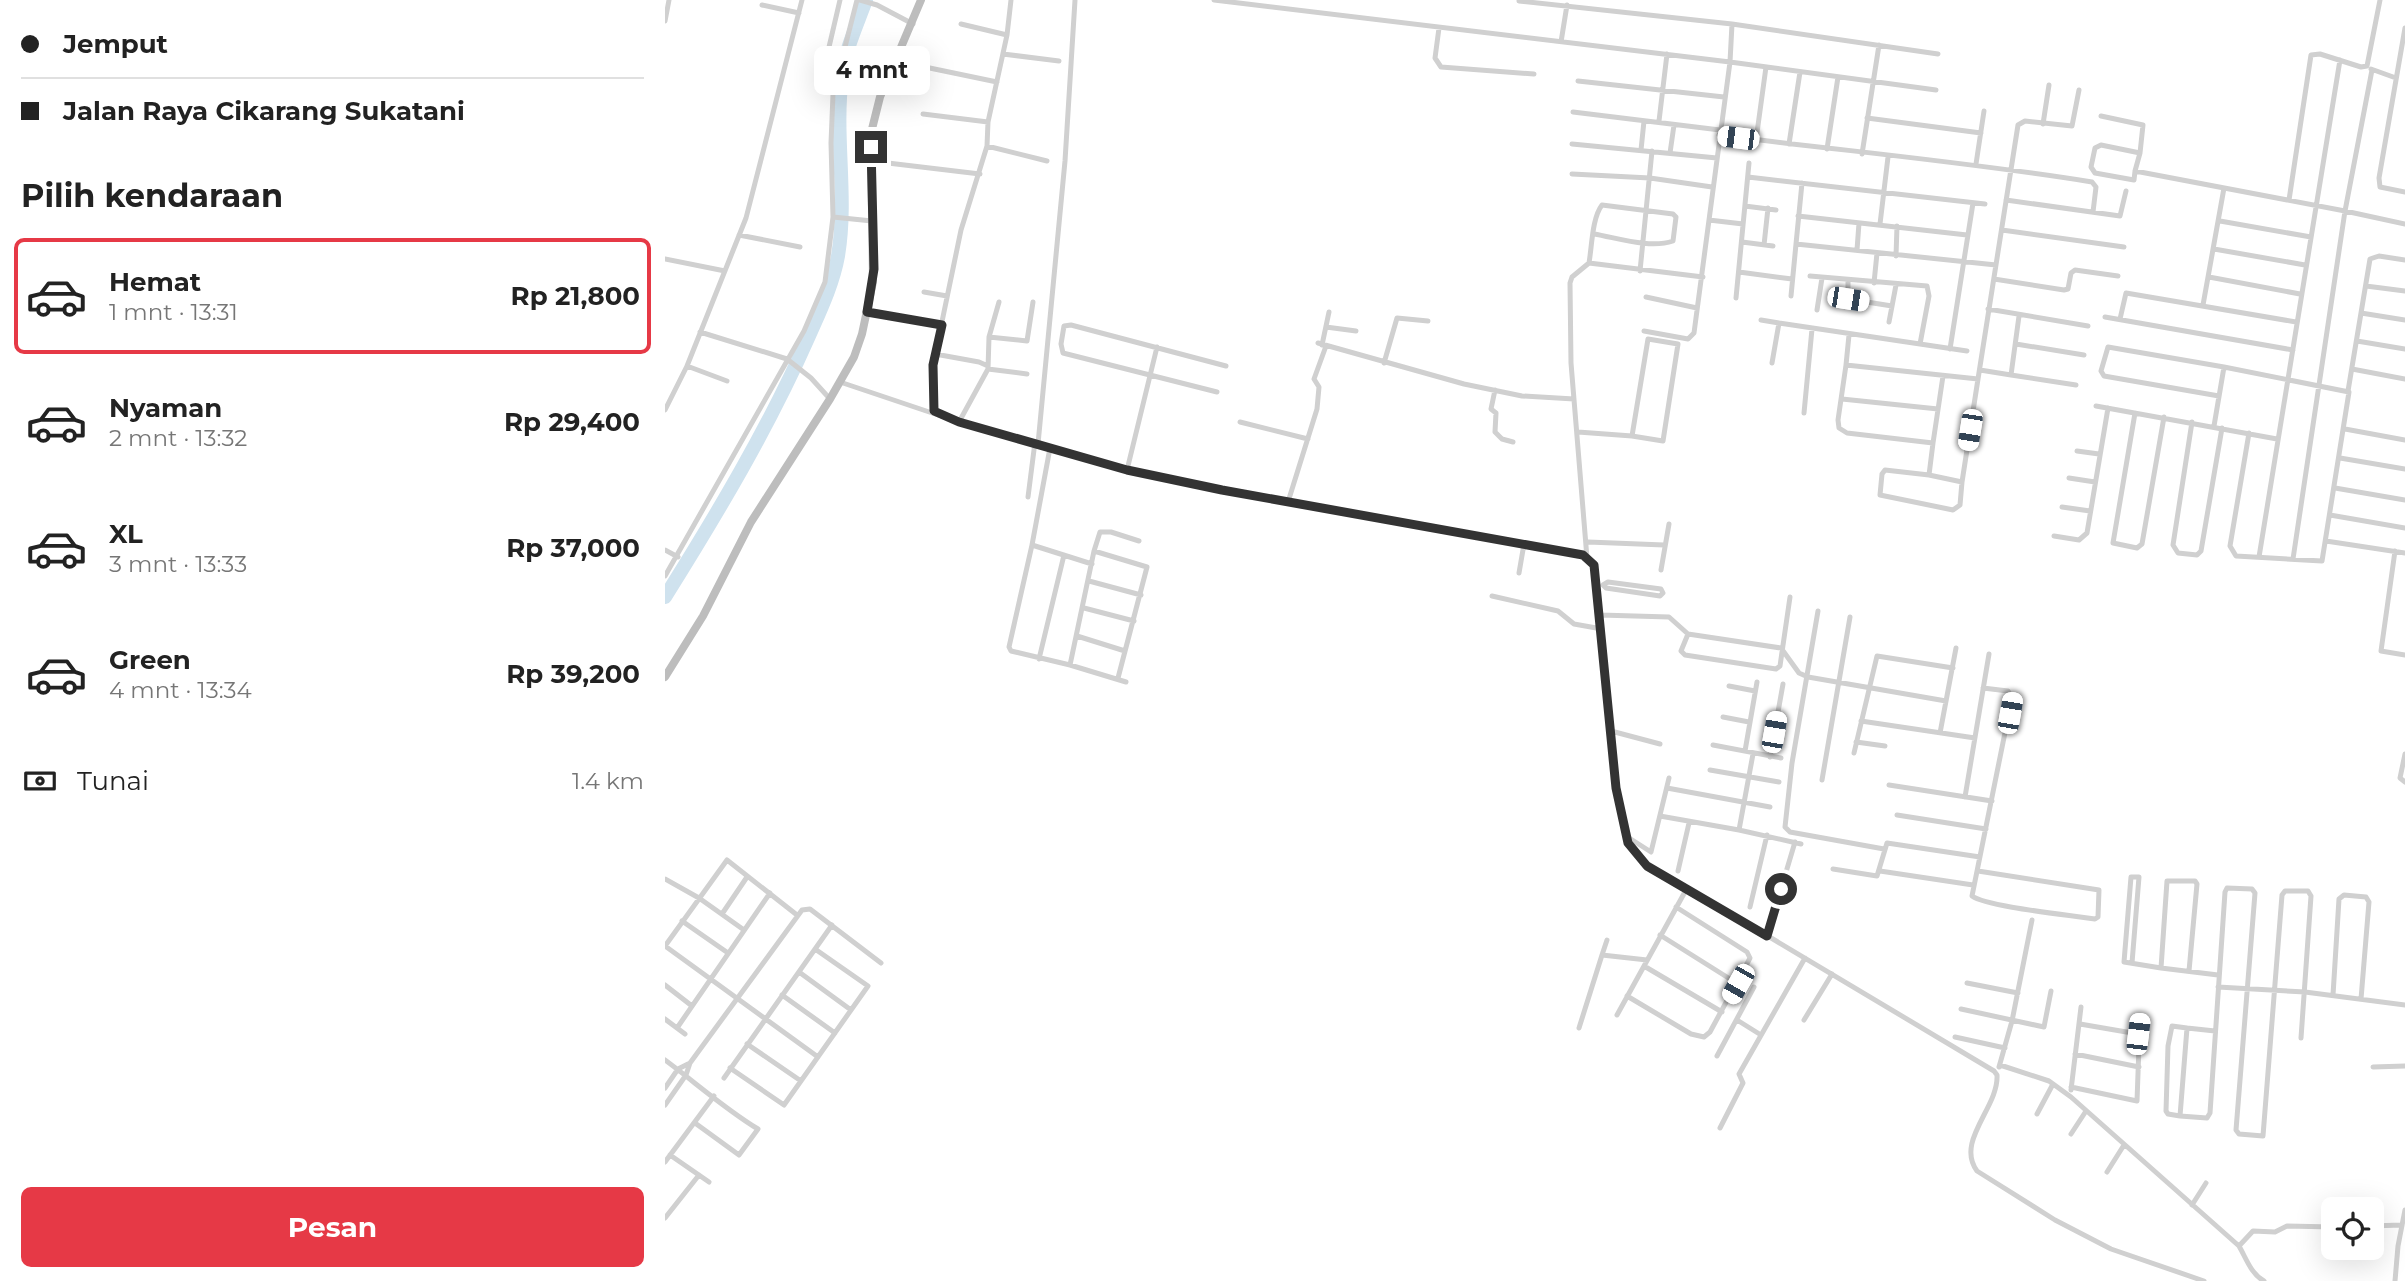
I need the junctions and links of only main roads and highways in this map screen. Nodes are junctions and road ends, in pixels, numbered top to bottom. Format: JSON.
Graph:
{"nodes":[{"id":1,"x":921,"y":0,"type":"edge"},
{"id":2,"x":665,"y":677,"type":"edge"}],
"edges":[{"from":1,"to":2,"type":"main road"}]}
